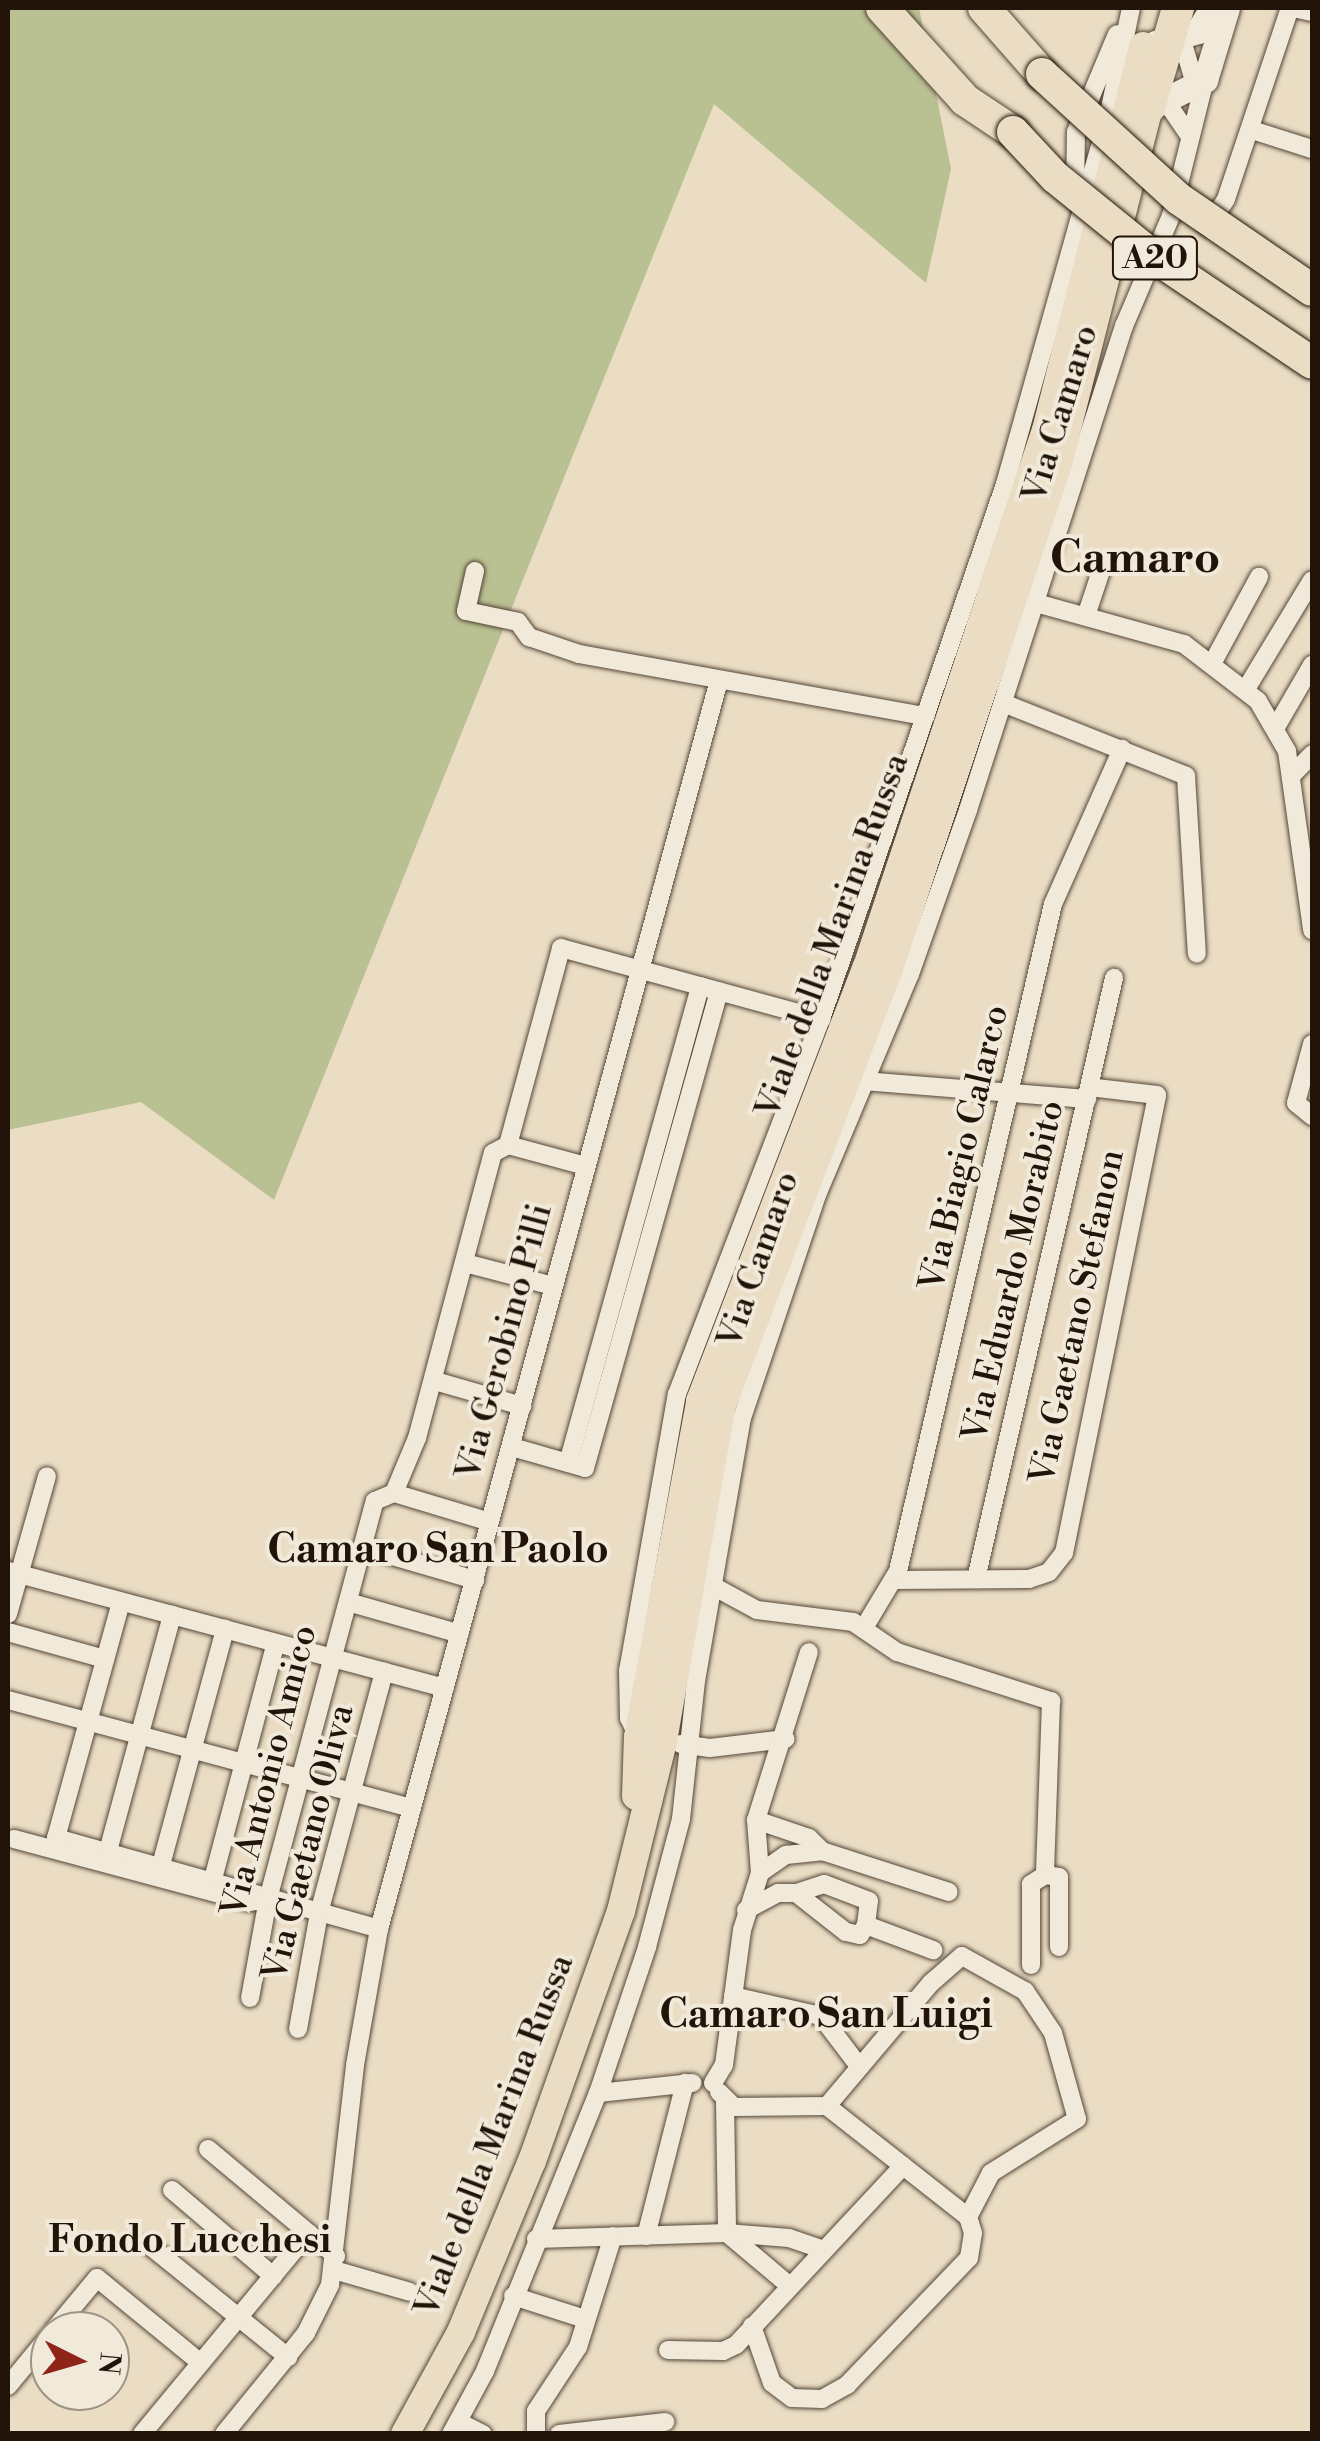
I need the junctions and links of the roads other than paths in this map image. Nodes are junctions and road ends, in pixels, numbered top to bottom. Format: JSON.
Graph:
{"nodes":[{"id":1,"x":882,"y":8,"type":"edge"},
{"id":2,"x":902,"y":8,"type":"edge"},
{"id":3,"x":984,"y":8,"type":"edge"},
{"id":4,"x":1131,"y":8,"type":"edge"},
{"id":5,"x":1212,"y":8,"type":"edge"},
{"id":6,"x":1227,"y":8,"type":"edge"},
{"id":7,"x":1291,"y":8,"type":"edge"},
{"id":8,"x":1312,"y":12,"type":"edge"},
{"id":9,"x":1153,"y":33,"type":"edge"},
{"id":10,"x":1200,"y":88,"type":"junction"},
{"id":11,"x":1157,"y":96,"type":"junction"},
{"id":12,"x":1252,"y":130,"type":"junction"},
{"id":13,"x":1013,"y":132,"type":"junction"},
{"id":14,"x":1188,"y":135,"type":"junction"},
{"id":15,"x":1312,"y":149,"type":"edge"},
{"id":16,"x":1068,"y":254,"type":"junction"},
{"id":17,"x":1312,"y":287,"type":"edge"},
{"id":18,"x":1312,"y":363,"type":"edge"},
{"id":19,"x":1103,"y":565,"type":"dead end"},
{"id":20,"x":475,"y":571,"type":"dead end"},
{"id":21,"x":1259,"y":576,"type":"dead end"},
{"id":22,"x":1312,"y":580,"type":"edge"},
{"id":23,"x":1036,"y":603,"type":"junction"},
{"id":24,"x":1086,"y":616,"type":"junction"},
{"id":25,"x":1213,"y":662,"type":"junction"},
{"id":26,"x":1312,"y":664,"type":"edge"},
{"id":27,"x":719,"y":680,"type":"junction"},
{"id":28,"x":1246,"y":690,"type":"junction"},
{"id":29,"x":1004,"y":703,"type":"junction"},
{"id":30,"x":925,"y":716,"type":"junction"},
{"id":31,"x":1276,"y":727,"type":"junction"},
{"id":32,"x":1122,"y":749,"type":"junction"},
{"id":33,"x":1305,"y":767,"type":"edge"},
{"id":34,"x":1312,"y":930,"type":"edge"},
{"id":35,"x":1197,"y":954,"type":"dead end"},
{"id":36,"x":639,"y":969,"type":"junction"},
{"id":37,"x":1114,"y":978,"type":"dead end"},
{"id":38,"x":700,"y":986,"type":"junction"},
{"id":39,"x":719,"y":992,"type":"junction"},
{"id":40,"x":821,"y":1020,"type":"junction"},
{"id":41,"x":1312,"y":1044,"type":"edge"},
{"id":42,"x":863,"y":1081,"type":"junction"},
{"id":43,"x":1012,"y":1093,"type":"junction"},
{"id":44,"x":1088,"y":1093,"type":"junction"},
{"id":45,"x":1312,"y":1116,"type":"edge"},
{"id":46,"x":508,"y":1145,"type":"junction"},
{"id":47,"x":586,"y":1166,"type":"junction"},
{"id":48,"x":465,"y":1263,"type":"junction"},
{"id":49,"x":553,"y":1286,"type":"junction"},
{"id":50,"x":435,"y":1382,"type":"junction"},
{"id":51,"x":522,"y":1406,"type":"junction"},
{"id":52,"x":512,"y":1448,"type":"junction"},
{"id":53,"x":568,"y":1463,"type":"junction"},
{"id":54,"x":46,"y":1476,"type":"dead end"},
{"id":55,"x":394,"y":1493,"type":"junction"},
{"id":56,"x":490,"y":1522,"type":"junction"},
{"id":57,"x":362,"y":1548,"type":"junction"},
{"id":58,"x":13,"y":1573,"type":"edge"},
{"id":59,"x":900,"y":1578,"type":"junction"},
{"id":60,"x":474,"y":1580,"type":"junction"},
{"id":61,"x":976,"y":1580,"type":"junction"},
{"id":62,"x":711,"y":1584,"type":"junction"},
{"id":63,"x":121,"y":1602,"type":"junction"},
{"id":64,"x":348,"y":1602,"type":"junction"},
{"id":65,"x":8,"y":1614,"type":"edge"},
{"id":66,"x":172,"y":1615,"type":"junction"},
{"id":67,"x":865,"y":1626,"type":"junction"},
{"id":68,"x":225,"y":1629,"type":"junction"},
{"id":69,"x":8,"y":1632,"type":"edge"},
{"id":70,"x":460,"y":1634,"type":"junction"},
{"id":71,"x":276,"y":1643,"type":"junction"},
{"id":72,"x":809,"y":1652,"type":"dead end"},
{"id":73,"x":106,"y":1658,"type":"junction"},
{"id":74,"x":332,"y":1658,"type":"junction"},
{"id":75,"x":384,"y":1672,"type":"junction"},
{"id":76,"x":445,"y":1688,"type":"junction"},
{"id":77,"x":8,"y":1700,"type":"edge"},
{"id":78,"x":88,"y":1721,"type":"junction"},
{"id":79,"x":139,"y":1735,"type":"junction"},
{"id":80,"x":784,"y":1738,"type":"junction"},
{"id":81,"x":664,"y":1742,"type":"junction"},
{"id":82,"x":192,"y":1749,"type":"junction"},
{"id":83,"x":244,"y":1763,"type":"junction"},
{"id":84,"x":300,"y":1778,"type":"junction"},
{"id":85,"x":353,"y":1792,"type":"junction"},
{"id":86,"x":412,"y":1808,"type":"junction"},
{"id":87,"x":756,"y":1820,"type":"junction"},
{"id":88,"x":14,"y":1838,"type":"dead end"},
{"id":89,"x":108,"y":1851,"type":"junction"},
{"id":90,"x":822,"y":1851,"type":"junction"},
{"id":91,"x":161,"y":1865,"type":"junction"},
{"id":92,"x":760,"y":1873,"type":"junction"},
{"id":93,"x":1045,"y":1875,"type":"junction"},
{"id":94,"x":213,"y":1879,"type":"junction"},
{"id":95,"x":949,"y":1892,"type":"dead end"},
{"id":96,"x":796,"y":1893,"type":"junction"},
{"id":97,"x":268,"y":1900,"type":"junction"},
{"id":98,"x":746,"y":1910,"type":"junction"},
{"id":99,"x":319,"y":1913,"type":"junction"},
{"id":100,"x":867,"y":1920,"type":"junction"},
{"id":101,"x":379,"y":1929,"type":"junction"},
{"id":102,"x":1059,"y":1947,"type":"dead end"},
{"id":103,"x":933,"y":1950,"type":"dead end"},
{"id":104,"x":1031,"y":1964,"type":"dead end"},
{"id":105,"x":733,"y":1996,"type":"junction"},
{"id":106,"x":250,"y":1998,"type":"dead end"},
{"id":107,"x":298,"y":2030,"type":"dead end"},
{"id":108,"x":858,"y":2066,"type":"junction"},
{"id":109,"x":685,"y":2082,"type":"junction"},
{"id":110,"x":714,"y":2083,"type":"junction"},
{"id":111,"x":598,"y":2092,"type":"junction"},
{"id":112,"x":724,"y":2101,"type":"junction"},
{"id":113,"x":827,"y":2106,"type":"junction"},
{"id":114,"x":208,"y":2149,"type":"dead end"},
{"id":115,"x":903,"y":2166,"type":"junction"},
{"id":116,"x":172,"y":2190,"type":"dead end"},
{"id":117,"x":968,"y":2217,"type":"junction"},
{"id":118,"x":308,"y":2233,"type":"junction"},
{"id":119,"x":727,"y":2233,"type":"junction"},
{"id":120,"x":613,"y":2236,"type":"junction"},
{"id":121,"x":646,"y":2236,"type":"junction"},
{"id":122,"x":536,"y":2239,"type":"junction"},
{"id":123,"x":149,"y":2244,"type":"dead end"},
{"id":124,"x":824,"y":2250,"type":"junction"},
{"id":125,"x":335,"y":2263,"type":"junction"},
{"id":126,"x":272,"y":2276,"type":"junction"},
{"id":127,"x":790,"y":2286,"type":"junction"},
{"id":128,"x":410,"y":2292,"type":"dead end"},
{"id":129,"x":513,"y":2296,"type":"junction"},
{"id":130,"x":70,"y":2311,"type":"edge"},
{"id":131,"x":238,"y":2317,"type":"junction"},
{"id":132,"x":582,"y":2318,"type":"junction"},
{"id":133,"x":752,"y":2326,"type":"junction"},
{"id":134,"x":668,"y":2350,"type":"dead end"},
{"id":135,"x":288,"y":2358,"type":"junction"},
{"id":136,"x":30,"y":2360,"type":"edge"},
{"id":137,"x":201,"y":2362,"type":"junction"},
{"id":138,"x":8,"y":2386,"type":"edge"},
{"id":139,"x":666,"y":2422,"type":"dead end"},
{"id":140,"x":455,"y":2428,"type":"edge"},
{"id":141,"x":151,"y":2430,"type":"edge"},
{"id":142,"x":224,"y":2434,"type":"edge"},
{"id":143,"x":405,"y":2434,"type":"edge"},
{"id":144,"x":483,"y":2434,"type":"edge"},
{"id":145,"x":536,"y":2434,"type":"edge"},
{"id":146,"x":559,"y":2434,"type":"edge"}],
"edges":[{"from":1,"to":13,"type":"highway"},
{"from":2,"to":13,"type":"highway","number":"A20"},
{"from":3,"to":17,"type":"highway","number":"A20","bridge":true},
{"from":4,"to":9,"type":"street"},
{"from":5,"to":9,"type":"street"},
{"from":6,"to":10,"type":"street","name":"Via Camaro"},
{"from":7,"to":8,"type":"street"},
{"from":7,"to":12,"type":"street"},
{"from":9,"to":10,"type":"street"},
{"from":9,"to":11,"type":"highway"},
{"from":9,"to":16,"type":"street"},
{"from":9,"to":16,"type":"street"},
{"from":9,"to":81,"type":"main road","name":"Viale della Marina Russa"},
{"from":10,"to":11,"type":"street"},
{"from":10,"to":14,"type":"street","name":"Via Camaro"},
{"from":11,"to":14,"type":"street"},
{"from":11,"to":81,"type":"main road","name":"Viale della Marina Russa"},
{"from":12,"to":15,"type":"street"},
{"from":12,"to":17,"type":"street"},
{"from":13,"to":18,"type":"highway","number":"A20","bridge":true},
{"from":14,"to":23,"type":"street","name":"Via Camaro"},
{"from":16,"to":30,"type":"street"},
{"from":19,"to":24,"type":"street"},
{"from":20,"to":27,"type":"street"},
{"from":21,"to":25,"type":"street"},
{"from":22,"to":28,"type":"street"},
{"from":23,"to":24,"type":"street"},
{"from":23,"to":29,"type":"street","name":"Via Camaro"},
{"from":24,"to":25,"type":"street"},
{"from":25,"to":28,"type":"street"},
{"from":26,"to":31,"type":"street"},
{"from":27,"to":30,"type":"street"},
{"from":27,"to":36,"type":"street","name":"Via Gerobino Pilli"},
{"from":28,"to":31,"type":"street"},
{"from":29,"to":32,"type":"street"},
{"from":29,"to":42,"type":"street","name":"Via Camaro"},
{"from":30,"to":40,"type":"street"},
{"from":31,"to":33,"type":"street"},
{"from":32,"to":35,"type":"street"},
{"from":32,"to":43,"type":"street","name":"Via Biagio Calarco"},
{"from":33,"to":34,"type":"street"},
{"from":36,"to":38,"type":"street"},
{"from":36,"to":46,"type":"street","name":"Via Antonio Amico"},
{"from":36,"to":47,"type":"street","name":"Via Gerobino Pilli"},
{"from":37,"to":44,"type":"street","name":"Via Eduardo Morabito"},
{"from":38,"to":39,"type":"street"},
{"from":38,"to":53,"type":"street"},
{"from":39,"to":40,"type":"street"},
{"from":39,"to":53,"type":"street"},
{"from":40,"to":81,"type":"street"},
{"from":41,"to":45,"type":"street"},
{"from":42,"to":43,"type":"street"},
{"from":42,"to":62,"type":"street","name":"Via Camaro"},
{"from":43,"to":44,"type":"street"},
{"from":43,"to":59,"type":"street","name":"Via Biagio Calarco"},
{"from":44,"to":61,"type":"street","name":"Via Eduardo Morabito"},
{"from":44,"to":61,"type":"street","name":"Via Gaetano Stefanon"},
{"from":46,"to":47,"type":"street"},
{"from":46,"to":48,"type":"street","name":"Via Antonio Amico"},
{"from":47,"to":49,"type":"street","name":"Via Gerobino Pilli"},
{"from":48,"to":49,"type":"street"},
{"from":48,"to":50,"type":"street","name":"Via Antonio Amico"},
{"from":49,"to":51,"type":"street","name":"Via Gerobino Pilli"},
{"from":50,"to":51,"type":"street"},
{"from":50,"to":55,"type":"street","name":"Via Antonio Amico"},
{"from":51,"to":52,"type":"street","name":"Via Gerobino Pilli"},
{"from":52,"to":53,"type":"street"},
{"from":52,"to":56,"type":"street","name":"Via Gerobino Pilli"},
{"from":54,"to":58,"type":"street"},
{"from":55,"to":56,"type":"street"},
{"from":55,"to":57,"type":"street","name":"Via Antonio Amico"},
{"from":56,"to":60,"type":"street","name":"Via Gerobino Pilli"},
{"from":57,"to":60,"type":"street"},
{"from":57,"to":64,"type":"street","name":"Via Antonio Amico"},
{"from":58,"to":63,"type":"street"},
{"from":58,"to":65,"type":"street"},
{"from":59,"to":61,"type":"street"},
{"from":59,"to":67,"type":"street","name":"Via Biagio Calarco"},
{"from":60,"to":70,"type":"street","name":"Via Gerobino Pilli"},
{"from":62,"to":67,"type":"street"},
{"from":62,"to":81,"type":"street","name":"Via Camaro"},
{"from":63,"to":66,"type":"street"},
{"from":63,"to":73,"type":"street"},
{"from":64,"to":70,"type":"street"},
{"from":64,"to":74,"type":"street","name":"Via Antonio Amico"},
{"from":66,"to":68,"type":"street"},
{"from":66,"to":79,"type":"street"},
{"from":67,"to":93,"type":"street"},
{"from":68,"to":71,"type":"street"},
{"from":68,"to":82,"type":"street"},
{"from":69,"to":73,"type":"street"},
{"from":70,"to":76,"type":"street","name":"Via Gerobino Pilli"},
{"from":71,"to":74,"type":"street"},
{"from":71,"to":83,"type":"street"},
{"from":72,"to":80,"type":"street"},
{"from":73,"to":78,"type":"street"},
{"from":74,"to":75,"type":"street"},
{"from":74,"to":84,"type":"street","name":"Via Antonio Amico"},
{"from":75,"to":76,"type":"street"},
{"from":75,"to":85,"type":"street","name":"Via Gaetano Oliva"},
{"from":76,"to":86,"type":"street","name":"Via Gerobino Pilli"},
{"from":77,"to":78,"type":"street"},
{"from":78,"to":79,"type":"street"},
{"from":78,"to":89,"type":"street"},
{"from":79,"to":82,"type":"street"},
{"from":79,"to":89,"type":"street"},
{"from":80,"to":81,"type":"street"},
{"from":80,"to":87,"type":"street"},
{"from":81,"to":111,"type":"street","name":"Via Camaro"},
{"from":81,"to":143,"type":"main road","name":"Viale della Marina Russa"},
{"from":82,"to":83,"type":"street"},
{"from":82,"to":91,"type":"street"},
{"from":83,"to":84,"type":"street"},
{"from":83,"to":94,"type":"street"},
{"from":84,"to":85,"type":"street"},
{"from":84,"to":97,"type":"street","name":"Via Antonio Amico"},
{"from":85,"to":86,"type":"street"},
{"from":85,"to":99,"type":"street","name":"Via Gaetano Oliva"},
{"from":86,"to":101,"type":"street","name":"Via Gerobino Pilli"},
{"from":87,"to":90,"type":"street"},
{"from":87,"to":92,"type":"street"},
{"from":88,"to":97,"type":"street"},
{"from":89,"to":91,"type":"street"},
{"from":90,"to":92,"type":"street"},
{"from":90,"to":95,"type":"street"},
{"from":91,"to":94,"type":"street"},
{"from":92,"to":98,"type":"street"},
{"from":93,"to":102,"type":"street"},
{"from":93,"to":104,"type":"street"},
{"from":94,"to":97,"type":"street"},
{"from":96,"to":98,"type":"street"},
{"from":96,"to":100,"type":"street"},
{"from":96,"to":100,"type":"street"},
{"from":97,"to":99,"type":"street"},
{"from":97,"to":106,"type":"street","name":"Via Antonio Amico"},
{"from":98,"to":105,"type":"street"},
{"from":99,"to":101,"type":"street"},
{"from":99,"to":107,"type":"street","name":"Via Gaetano Oliva"},
{"from":100,"to":103,"type":"street"},
{"from":101,"to":125,"type":"street","name":"Via Gerobino Pilli"},
{"from":105,"to":108,"type":"street"},
{"from":105,"to":110,"type":"street"},
{"from":108,"to":113,"type":"street"},
{"from":108,"to":117,"type":"street"},
{"from":109,"to":110,"type":"street"},
{"from":109,"to":111,"type":"street"},
{"from":109,"to":121,"type":"street"},
{"from":110,"to":112,"type":"street"},
{"from":111,"to":122,"type":"street","name":"Via Camaro"},
{"from":112,"to":113,"type":"street"},
{"from":112,"to":119,"type":"street"},
{"from":113,"to":115,"type":"street"},
{"from":114,"to":118,"type":"street"},
{"from":115,"to":117,"type":"street"},
{"from":115,"to":124,"type":"street"},
{"from":116,"to":126,"type":"street"},
{"from":117,"to":133,"type":"street"},
{"from":118,"to":125,"type":"street"},
{"from":118,"to":126,"type":"street"},
{"from":119,"to":121,"type":"street"},
{"from":119,"to":124,"type":"street"},
{"from":119,"to":127,"type":"street"},
{"from":120,"to":121,"type":"street"},
{"from":120,"to":122,"type":"street"},
{"from":120,"to":132,"type":"street"},
{"from":122,"to":129,"type":"street","name":"Via Camaro"},
{"from":123,"to":131,"type":"street"},
{"from":124,"to":127,"type":"street"},
{"from":125,"to":128,"type":"street"},
{"from":125,"to":135,"type":"street","name":"Via Gerobino Pilli"},
{"from":126,"to":131,"type":"street"},
{"from":127,"to":133,"type":"street"},
{"from":129,"to":132,"type":"street"},
{"from":129,"to":140,"type":"street","name":"Via Camaro"},
{"from":130,"to":137,"type":"street"},
{"from":131,"to":135,"type":"street"},
{"from":131,"to":137,"type":"street"},
{"from":132,"to":145,"type":"street"},
{"from":133,"to":134,"type":"street"},
{"from":135,"to":142,"type":"street","name":"Via Gerobino Pilli"},
{"from":136,"to":138,"type":"street"},
{"from":137,"to":141,"type":"street"},
{"from":139,"to":146,"type":"street"},
{"from":140,"to":144,"type":"street"}]}
